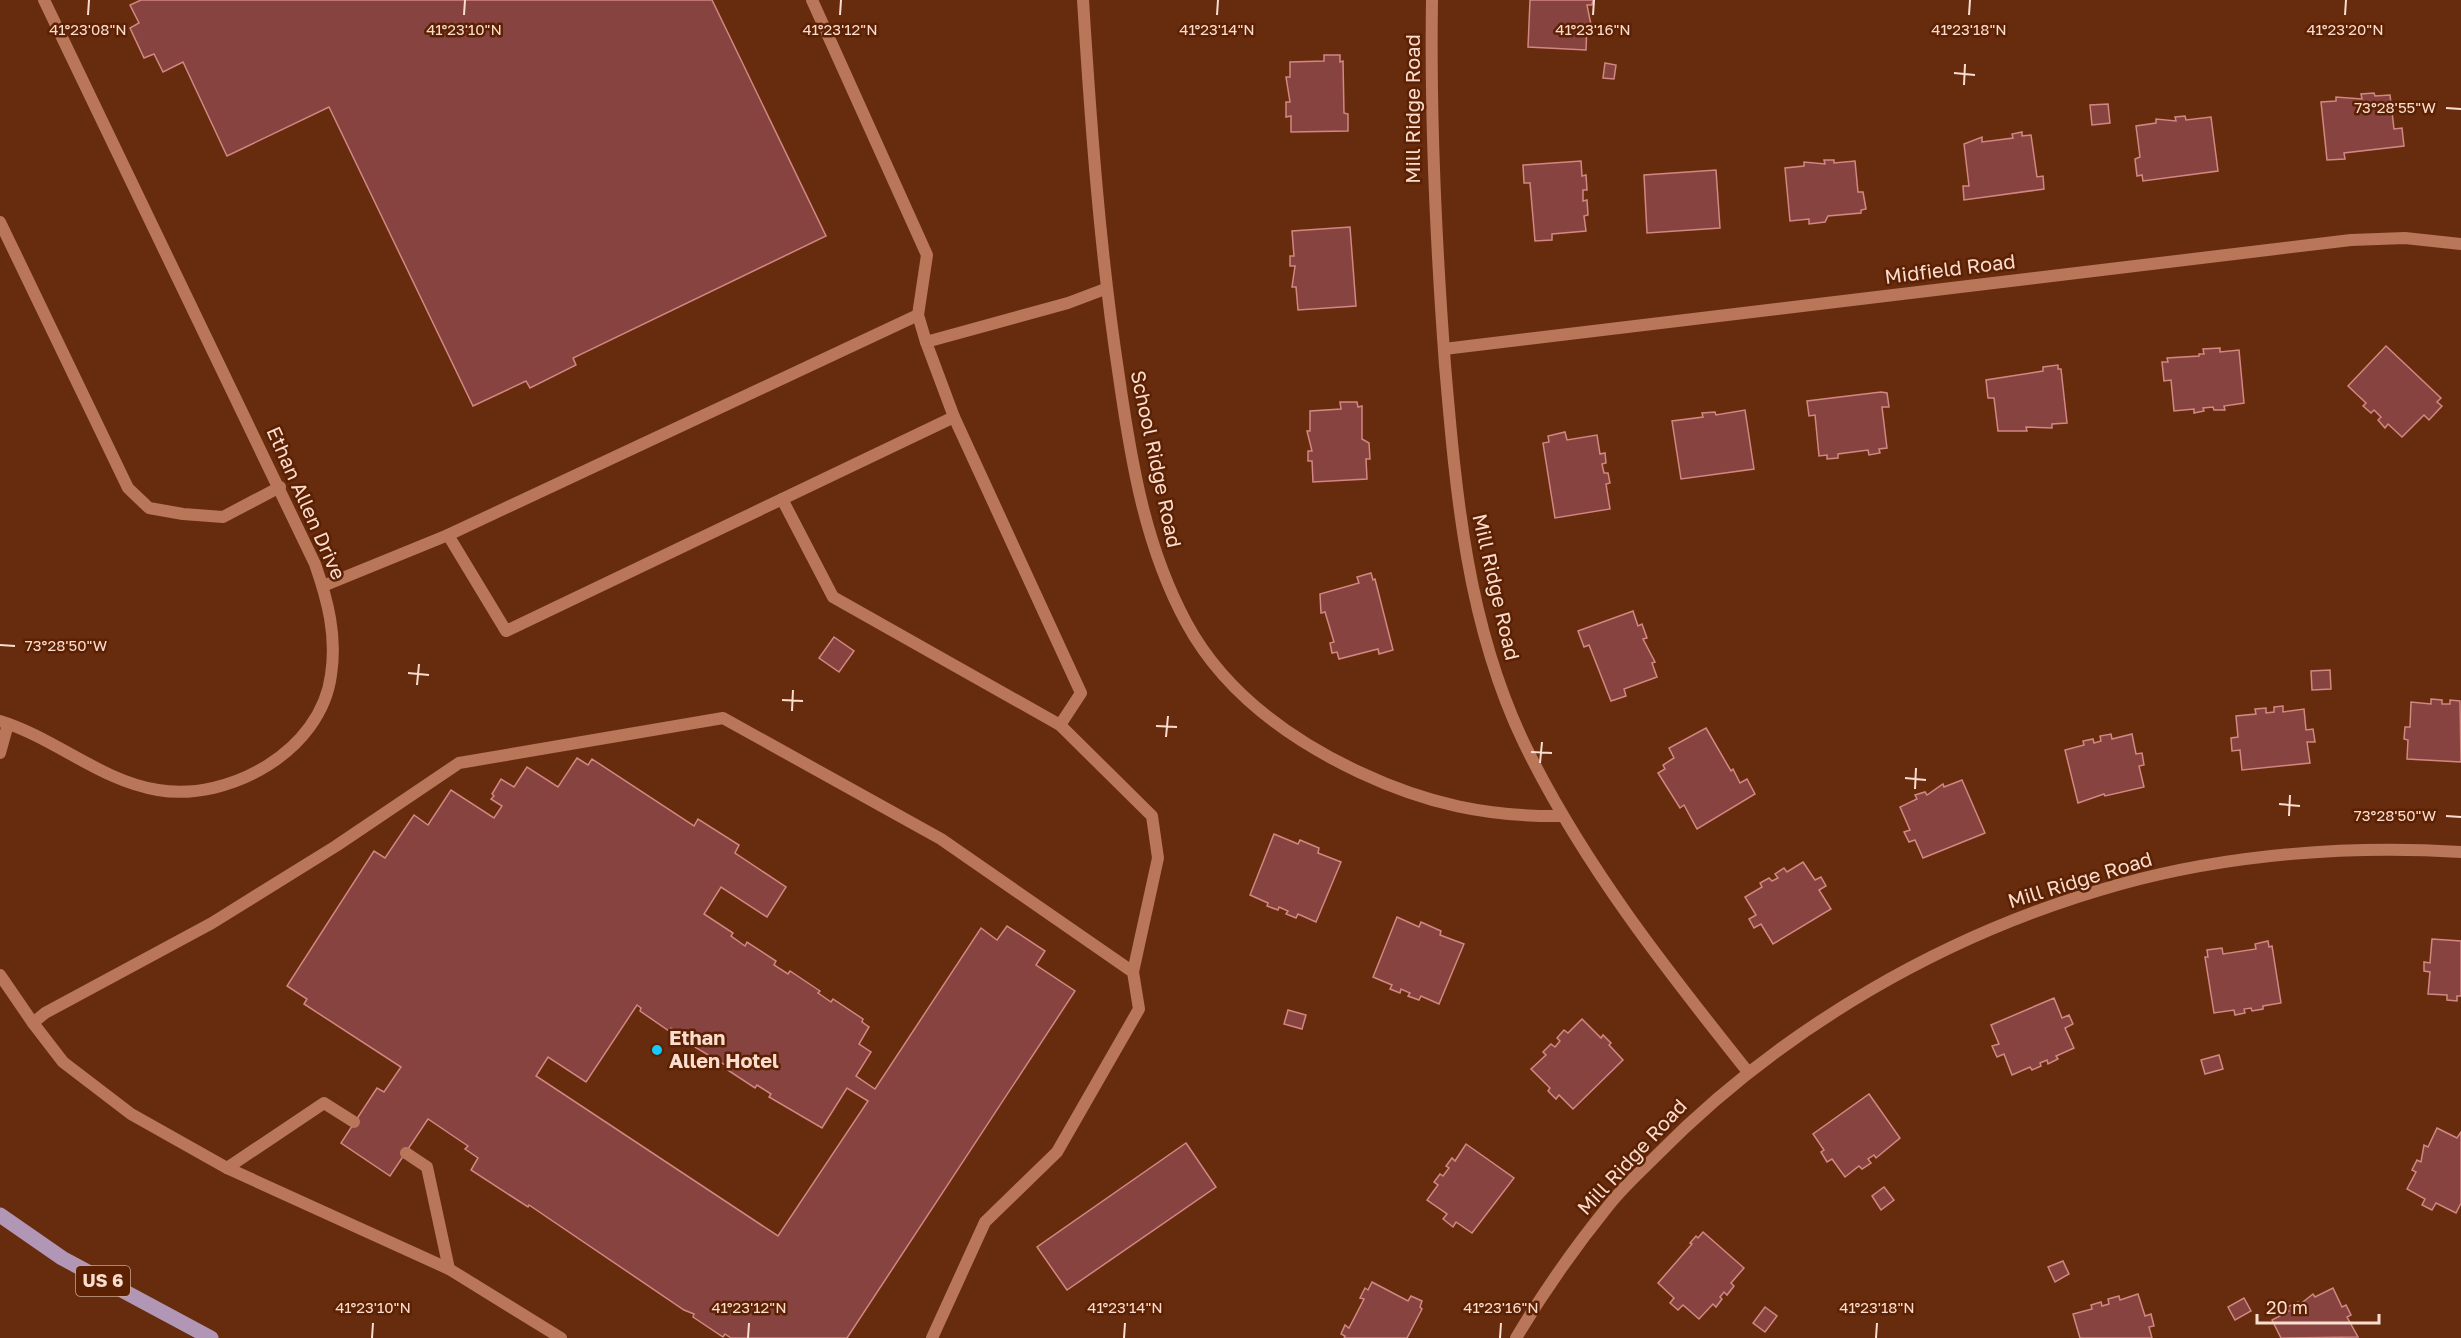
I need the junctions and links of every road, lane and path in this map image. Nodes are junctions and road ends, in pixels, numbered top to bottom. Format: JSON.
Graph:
{"nodes":[{"id":1,"x":44,"y":0,"type":"edge"},
{"id":2,"x":812,"y":0,"type":"edge"},
{"id":3,"x":1083,"y":0,"type":"edge"},
{"id":4,"x":1432,"y":0,"type":"edge"},
{"id":5,"x":0,"y":222,"type":"edge"},
{"id":6,"x":2461,"y":244,"type":"edge"},
{"id":7,"x":1105,"y":289,"type":"junction"},
{"id":8,"x":918,"y":315,"type":"junction"},
{"id":9,"x":926,"y":342,"type":"junction"},
{"id":10,"x":1444,"y":350,"type":"junction"},
{"id":11,"x":954,"y":417,"type":"junction"},
{"id":12,"x":280,"y":487,"type":"junction"},
{"id":13,"x":782,"y":499,"type":"junction"},
{"id":14,"x":448,"y":535,"type":"junction"},
{"id":15,"x":323,"y":586,"type":"junction"},
{"id":16,"x":3,"y":720,"type":"edge"},
{"id":17,"x":1060,"y":725,"type":"junction"},
{"id":18,"x":0,"y":753,"type":"edge"},
{"id":19,"x":1563,"y":816,"type":"junction"},
{"id":20,"x":2461,"y":852,"type":"edge"},
{"id":21,"x":1132,"y":972,"type":"junction"},
{"id":22,"x":0,"y":975,"type":"edge"},
{"id":23,"x":33,"y":1023,"type":"junction"},
{"id":24,"x":1748,"y":1072,"type":"junction"},
{"id":25,"x":354,"y":1122,"type":"dead end"},
{"id":26,"x":406,"y":1153,"type":"dead end"},
{"id":27,"x":227,"y":1168,"type":"junction"},
{"id":28,"x":0,"y":1215,"type":"edge"},
{"id":29,"x":449,"y":1269,"type":"junction"},
{"id":30,"x":211,"y":1338,"type":"edge"},
{"id":31,"x":561,"y":1338,"type":"edge"},
{"id":32,"x":932,"y":1338,"type":"edge"},
{"id":33,"x":1516,"y":1338,"type":"edge"}],
"edges":[{"from":1,"to":12,"type":"street","name":"Ethan Allen Drive"},
{"from":2,"to":8,"type":"street"},
{"from":3,"to":7,"type":"street","name":"School Ridge Road"},
{"from":4,"to":10,"type":"street","name":"Mill Ridge Road"},
{"from":5,"to":12,"type":"street"},
{"from":6,"to":10,"type":"street","name":"Midfield Road"},
{"from":7,"to":9,"type":"street"},
{"from":7,"to":19,"type":"street","name":"School Ridge Road"},
{"from":8,"to":9,"type":"street"},
{"from":8,"to":14,"type":"street"},
{"from":9,"to":11,"type":"street"},
{"from":10,"to":19,"type":"street","name":"Mill Ridge Road"},
{"from":11,"to":13,"type":"street"},
{"from":11,"to":17,"type":"street"},
{"from":12,"to":15,"type":"street","name":"Ethan Allen Drive"},
{"from":13,"to":14,"type":"street"},
{"from":13,"to":17,"type":"street"},
{"from":14,"to":15,"type":"street"},
{"from":15,"to":16,"type":"street","name":"Ethan Allen Drive"},
{"from":16,"to":18,"type":"street"},
{"from":17,"to":21,"type":"street"},
{"from":19,"to":24,"type":"street","name":"Mill Ridge Road"},
{"from":20,"to":24,"type":"street","name":"Mill Ridge Road"},
{"from":21,"to":23,"type":"street"},
{"from":21,"to":32,"type":"street"},
{"from":22,"to":23,"type":"street"},
{"from":23,"to":27,"type":"street"},
{"from":24,"to":33,"type":"street","name":"Mill Ridge Road"},
{"from":25,"to":27,"type":"street"},
{"from":26,"to":29,"type":"street"},
{"from":27,"to":29,"type":"street"},
{"from":28,"to":30,"type":"main road","number":"US 6"},
{"from":29,"to":31,"type":"street"}]}
